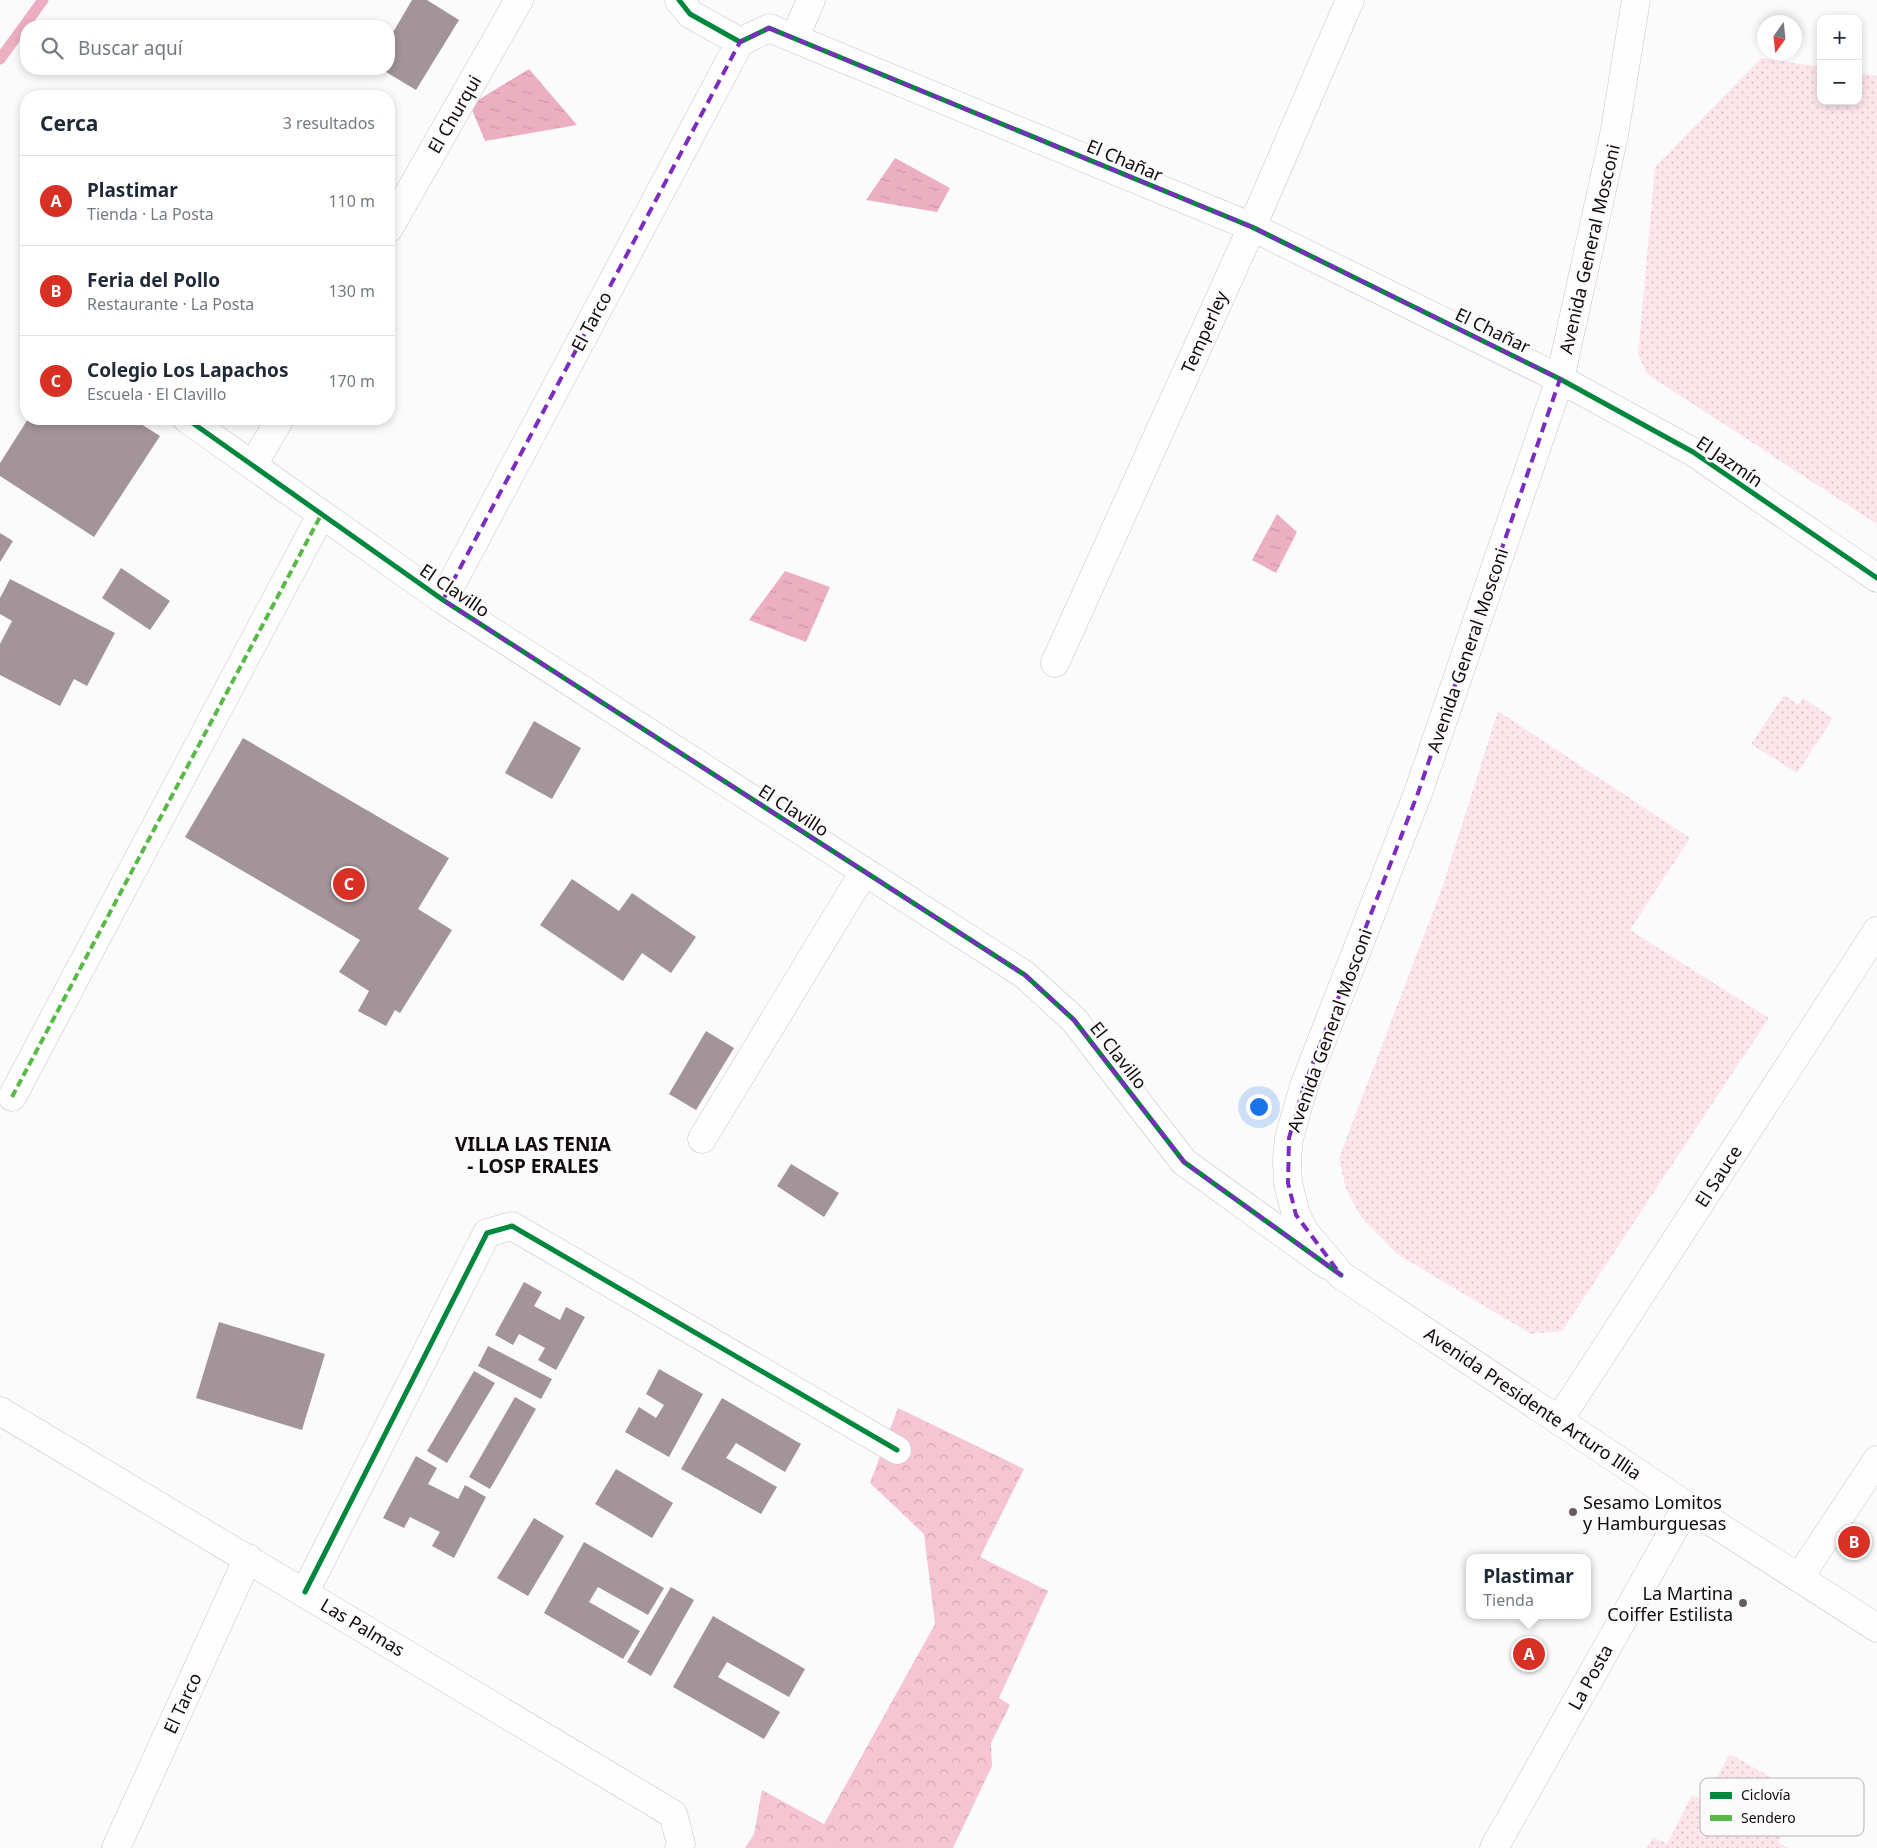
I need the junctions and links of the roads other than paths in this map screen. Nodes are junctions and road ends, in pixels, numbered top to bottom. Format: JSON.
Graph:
{"nodes":[{"id":1,"x":519,"y":0,"type":"edge"},
{"id":2,"x":679,"y":0,"type":"edge"},
{"id":3,"x":811,"y":0,"type":"edge"},
{"id":4,"x":1350,"y":0,"type":"edge"},
{"id":5,"x":1636,"y":0,"type":"edge"},
{"id":6,"x":795,"y":37,"type":"junction"},
{"id":7,"x":740,"y":42,"type":"junction"},
{"id":8,"x":395,"y":217,"type":"edge"},
{"id":9,"x":1252,"y":227,"type":"junction"},
{"id":10,"x":1560,"y":379,"type":"junction"},
{"id":11,"x":196,"y":425,"type":"edge"},
{"id":12,"x":276,"y":425,"type":"edge"},
{"id":13,"x":253,"y":465,"type":"junction"},
{"id":14,"x":321,"y":515,"type":"junction"},
{"id":15,"x":1877,"y":578,"type":"edge"},
{"id":16,"x":443,"y":600,"type":"junction"},
{"id":17,"x":1055,"y":663,"type":"dead end"},
{"id":18,"x":864,"y":872,"type":"junction"},
{"id":19,"x":1877,"y":931,"type":"edge"},
{"id":20,"x":12,"y":1097,"type":"dead end"},
{"id":21,"x":702,"y":1139,"type":"dead end"},
{"id":22,"x":1341,"y":1275,"type":"junction"},
{"id":23,"x":0,"y":1411,"type":"edge"},
{"id":24,"x":1559,"y":1420,"type":"junction"},
{"id":25,"x":896,"y":1450,"type":"dead end"},
{"id":26,"x":1877,"y":1460,"type":"edge"},
{"id":27,"x":1687,"y":1506,"type":"junction"},
{"id":28,"x":248,"y":1558,"type":"junction"},
{"id":29,"x":1800,"y":1578,"type":"junction"},
{"id":30,"x":305,"y":1592,"type":"junction"},
{"id":31,"x":1877,"y":1628,"type":"edge"},
{"id":32,"x":116,"y":1848,"type":"edge"},
{"id":33,"x":679,"y":1848,"type":"edge"},
{"id":34,"x":1494,"y":1848,"type":"edge"}],
"edges":[{"from":1,"to":8,"type":"street","name":"El Churqui"},
{"from":2,"to":7,"type":"street"},
{"from":3,"to":6,"type":"street"},
{"from":4,"to":9,"type":"street","name":"Temperley"},
{"from":5,"to":10,"type":"street","name":"Avenida General Mosconi"},
{"from":6,"to":7,"type":"street","name":"El Chañar"},
{"from":6,"to":9,"type":"street","name":"El Chañar"},
{"from":7,"to":16,"type":"street","name":"El Tarco"},
{"from":9,"to":10,"type":"street","name":"El Chañar"},
{"from":9,"to":17,"type":"street","name":"Temperley"},
{"from":10,"to":15,"type":"street","name":"El Jazmín"},
{"from":10,"to":22,"type":"street","name":"Avenida General Mosconi"},
{"from":11,"to":13,"type":"street","name":"El Clavillo"},
{"from":12,"to":13,"type":"street"},
{"from":13,"to":14,"type":"street","name":"El Clavillo"},
{"from":14,"to":16,"type":"street","name":"El Clavillo"},
{"from":14,"to":20,"type":"street"},
{"from":16,"to":18,"type":"street","name":"El Clavillo"},
{"from":18,"to":21,"type":"street"},
{"from":18,"to":22,"type":"street","name":"El Clavillo"},
{"from":19,"to":24,"type":"street","name":"El Sauce"},
{"from":22,"to":24,"type":"street","name":"Avenida Presidente Arturo Illia"},
{"from":23,"to":28,"type":"street","name":"Las Palmas"},
{"from":24,"to":27,"type":"street","name":"Avenida Presidente Arturo Illia"},
{"from":25,"to":30,"type":"street"},
{"from":26,"to":29,"type":"street"},
{"from":27,"to":29,"type":"street","name":"Avenida Presidente Arturo Illia"},
{"from":27,"to":34,"type":"street","name":"La Posta"},
{"from":28,"to":30,"type":"street","name":"Las Palmas"},
{"from":28,"to":32,"type":"street","name":"El Tarco"},
{"from":29,"to":31,"type":"street","name":"Avenida Presidente Arturo Illia"},
{"from":30,"to":33,"type":"street","name":"Las Palmas"}]}
